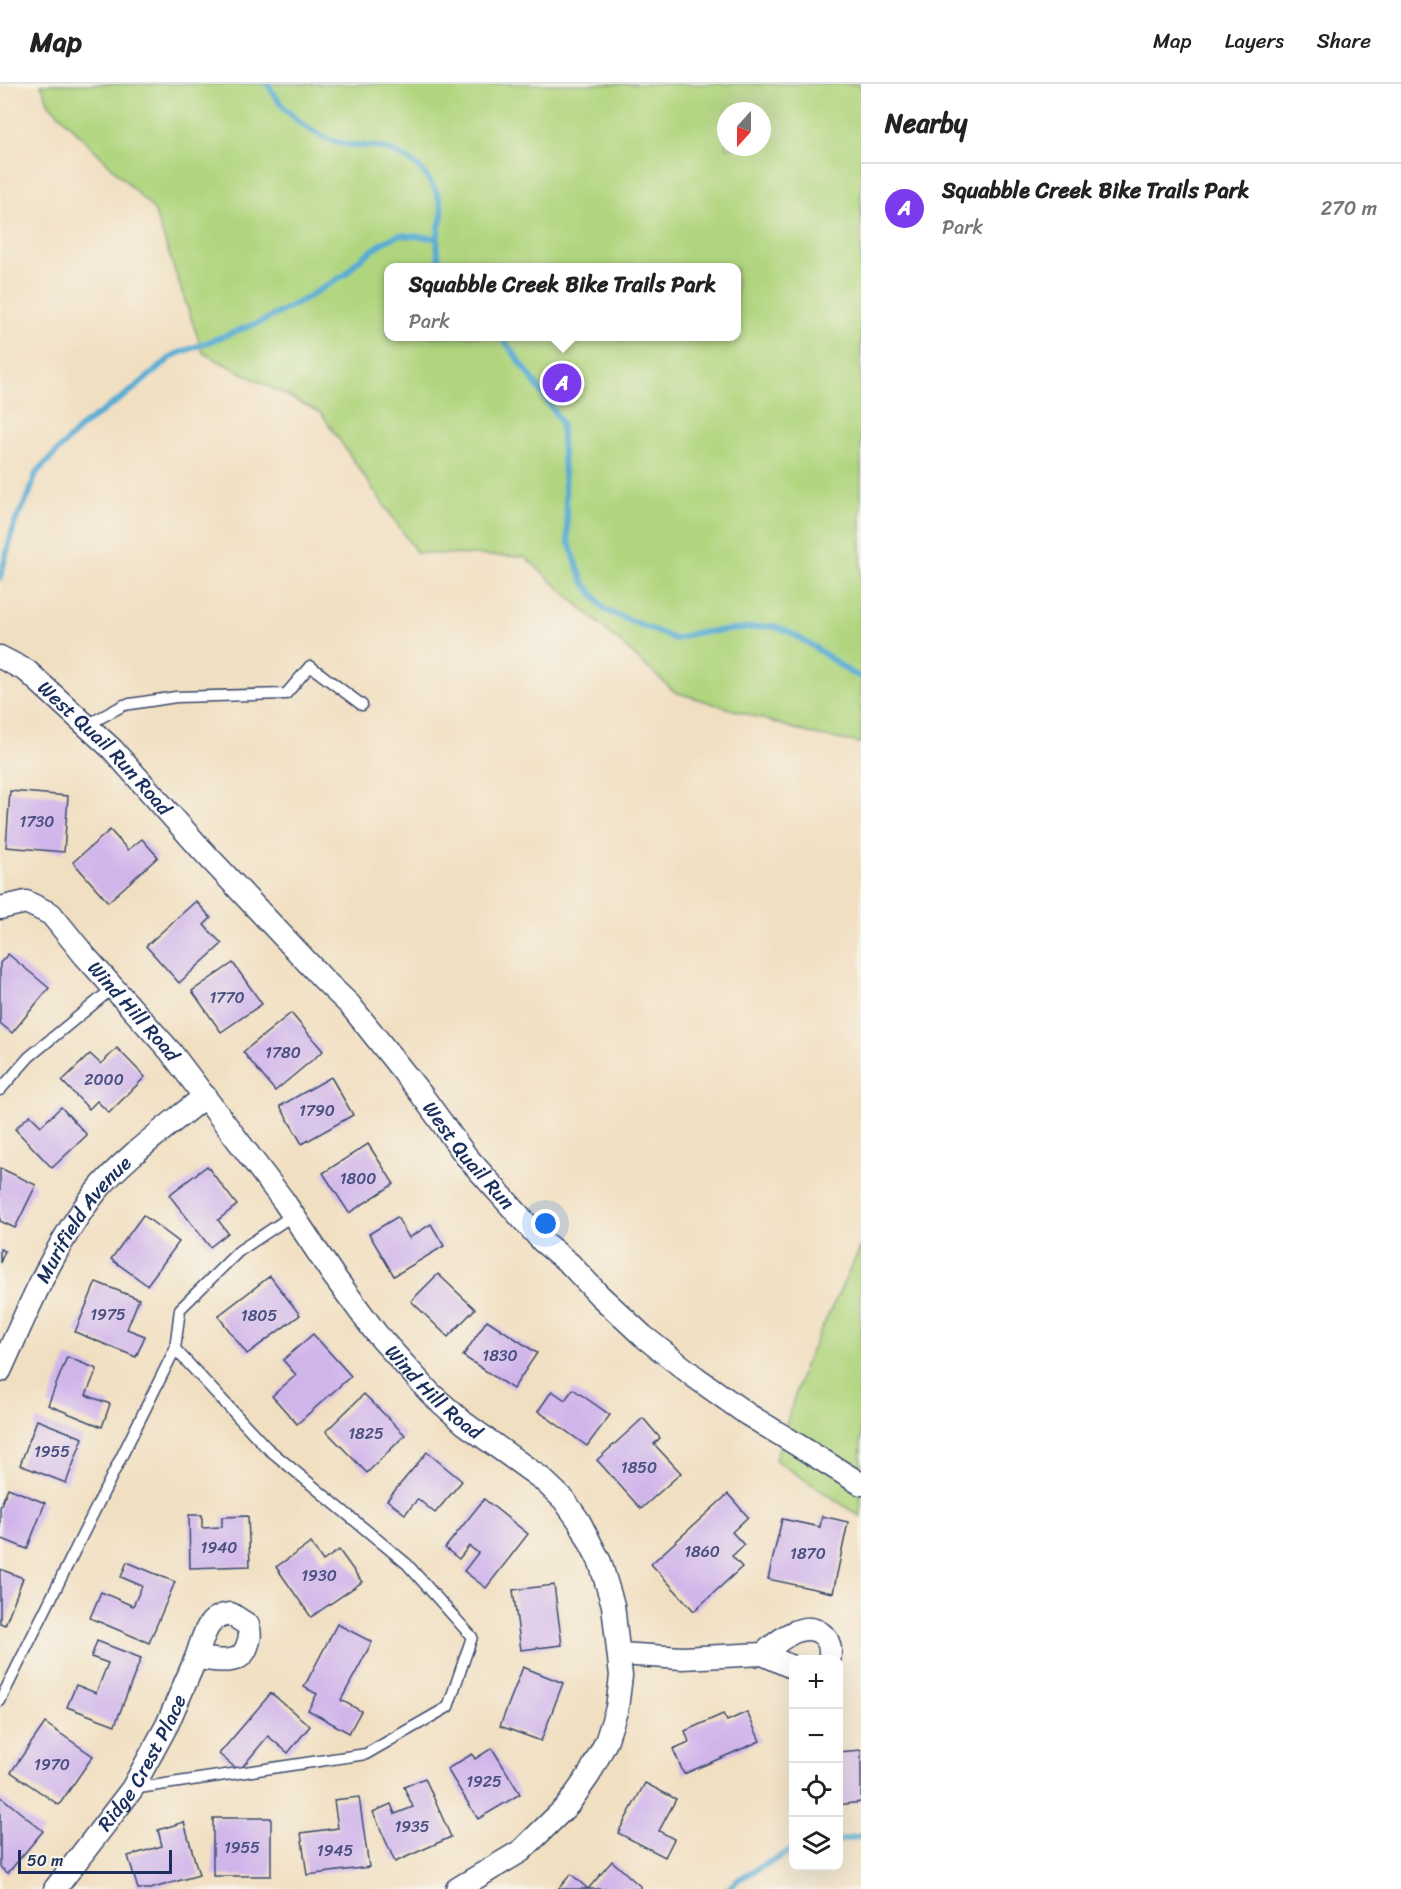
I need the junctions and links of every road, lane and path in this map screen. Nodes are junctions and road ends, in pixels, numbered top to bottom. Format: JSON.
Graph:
{"nodes":[{"id":1,"x":0,"y":657,"type":"edge"},
{"id":2,"x":362,"y":705,"type":"dead end"},
{"id":3,"x":87,"y":725,"type":"junction"},
{"id":4,"x":201,"y":849,"type":"joint"},
{"id":5,"x":0,"y":908,"type":"edge"},
{"id":6,"x":114,"y":988,"type":"junction"},
{"id":7,"x":0,"y":1090,"type":"edge"},
{"id":8,"x":205,"y":1096,"type":"junction"},
{"id":9,"x":293,"y":1215,"type":"junction"},
{"id":10,"x":176,"y":1348,"type":"junction"},
{"id":11,"x":0,"y":1371,"type":"edge"},
{"id":12,"x":861,"y":1484,"type":"edge"},
{"id":13,"x":620,"y":1654,"type":"junction"},
{"id":14,"x":763,"y":1654,"type":"junction"},
{"id":15,"x":830,"y":1655,"type":"edge"},
{"id":16,"x":196,"y":1658,"type":"dead end"},
{"id":17,"x":789,"y":1666,"type":"edge"},
{"id":18,"x":0,"y":1701,"type":"edge"},
{"id":19,"x":132,"y":1789,"type":"junction"},
{"id":20,"x":55,"y":1889,"type":"edge"},
{"id":21,"x":457,"y":1889,"type":"edge"}],
"edges":[{"from":1,"to":3,"type":"street","name":"West Quail Run Road"},
{"from":2,"to":3,"type":"lane"},
{"from":3,"to":4,"type":"street","name":"West Quail Run Road"},
{"from":4,"to":12,"type":"street","name":"West Quail Run"},
{"from":5,"to":6,"type":"street","name":"Wind Hill Road"},
{"from":6,"to":7,"type":"lane"},
{"from":6,"to":8,"type":"street","name":"Wind Hill Road"},
{"from":8,"to":9,"type":"street","name":"Wind Hill Road"},
{"from":8,"to":11,"type":"street","name":"Murifield Avenue"},
{"from":9,"to":10,"type":"lane"},
{"from":9,"to":13,"type":"street","name":"Wind Hill Road"},
{"from":10,"to":18,"type":"lane"},
{"from":10,"to":19,"type":"lane"},
{"from":13,"to":14,"type":"street"},
{"from":13,"to":21,"type":"street","name":"Wind Hill Road"},
{"from":14,"to":15,"type":"street"},
{"from":14,"to":17,"type":"street"},
{"from":16,"to":19,"type":"street","name":"Ridge Crest Place"},
{"from":19,"to":20,"type":"street","name":"Ridge Crest Place"}]}
